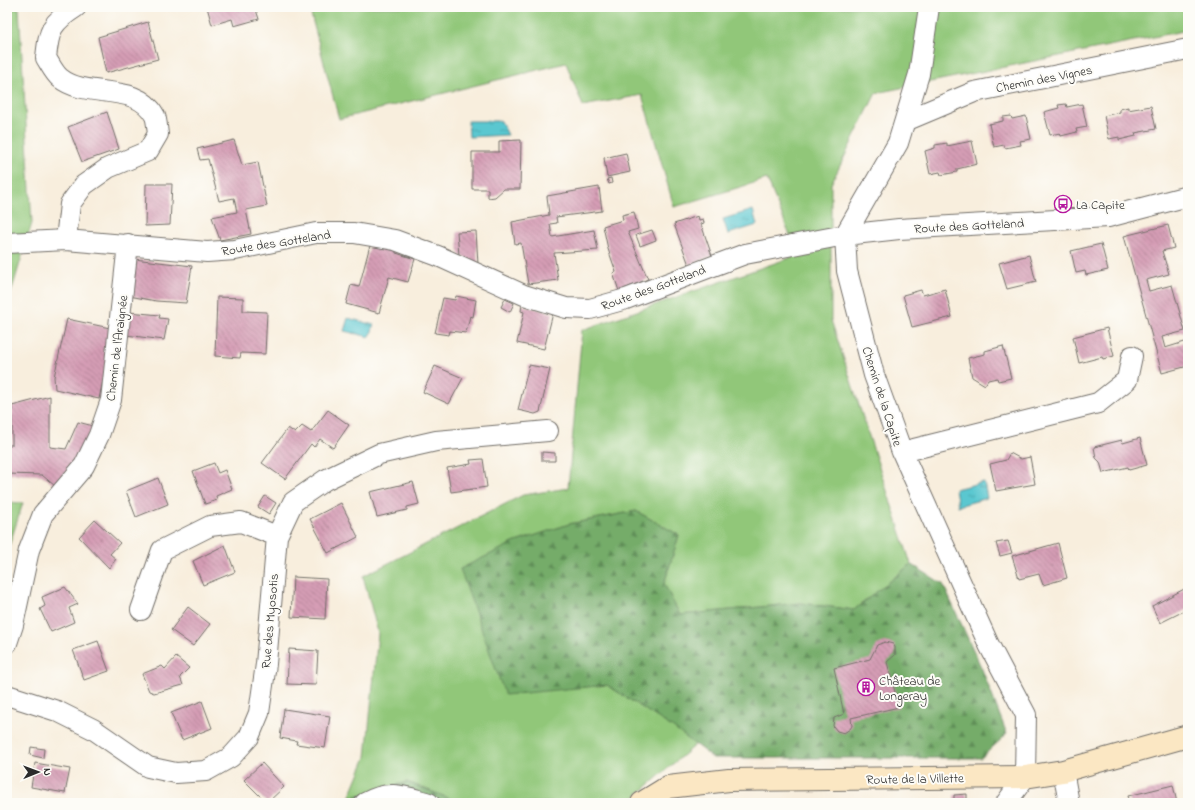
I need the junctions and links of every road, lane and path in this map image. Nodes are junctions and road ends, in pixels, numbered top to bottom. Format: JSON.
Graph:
{"nodes":[{"id":1,"x":76,"y":7,"type":"edge"},
{"id":2,"x":929,"y":7,"type":"edge"},
{"id":3,"x":1188,"y":49,"type":"edge"},
{"id":4,"x":905,"y":121,"type":"junction"},
{"id":5,"x":1188,"y":196,"type":"edge"},
{"id":6,"x":845,"y":235,"type":"junction"},
{"id":7,"x":66,"y":240,"type":"junction"},
{"id":8,"x":7,"y":242,"type":"edge"},
{"id":9,"x":128,"y":244,"type":"junction"},
{"id":10,"x":1132,"y":356,"type":"dead end"},
{"id":11,"x":548,"y":431,"type":"dead end"},
{"id":12,"x":902,"y":452,"type":"junction"},
{"id":13,"x":277,"y":536,"type":"junction"},
{"id":14,"x":141,"y":610,"type":"dead end"},
{"id":15,"x":7,"y":643,"type":"edge"},
{"id":16,"x":7,"y":695,"type":"edge"},
{"id":17,"x":1188,"y":736,"type":"edge"},
{"id":18,"x":1063,"y":772,"type":"junction"},
{"id":19,"x":1025,"y":777,"type":"junction"},
{"id":20,"x":365,"y":803,"type":"edge"},
{"id":21,"x":429,"y":803,"type":"edge"},
{"id":22,"x":642,"y":803,"type":"edge"},
{"id":23,"x":1006,"y":803,"type":"edge"},
{"id":24,"x":1069,"y":803,"type":"edge"}],
"edges":[{"from":1,"to":7,"type":"street"},
{"from":2,"to":4,"type":"street"},
{"from":3,"to":4,"type":"street","name":"Chemin des Vignes"},
{"from":4,"to":6,"type":"street"},
{"from":5,"to":6,"type":"street","name":"Route des Gotteland"},
{"from":6,"to":9,"type":"street","name":"Route des Gotteland"},
{"from":6,"to":12,"type":"street","name":"Chemin de la Capite"},
{"from":7,"to":8,"type":"street","name":"Route des Gotteland"},
{"from":7,"to":9,"type":"street","name":"Route des Gotteland"},
{"from":9,"to":15,"type":"street","name":"Chemin de l'Araignée"},
{"from":10,"to":12,"type":"street"},
{"from":11,"to":13,"type":"street","name":"Rue des Myosotis"},
{"from":12,"to":19,"type":"street","name":"Chemin de la Capite"},
{"from":13,"to":14,"type":"street"},
{"from":13,"to":16,"type":"street","name":"Rue des Myosotis"},
{"from":17,"to":18,"type":"main road","name":"Route de la Villette"},
{"from":18,"to":19,"type":"main road","name":"Route de la Villette"},
{"from":18,"to":24,"type":"street"},
{"from":19,"to":22,"type":"main road","name":"Route de la Villette"},
{"from":19,"to":23,"type":"street"},
{"from":20,"to":21,"type":"street"}]}
